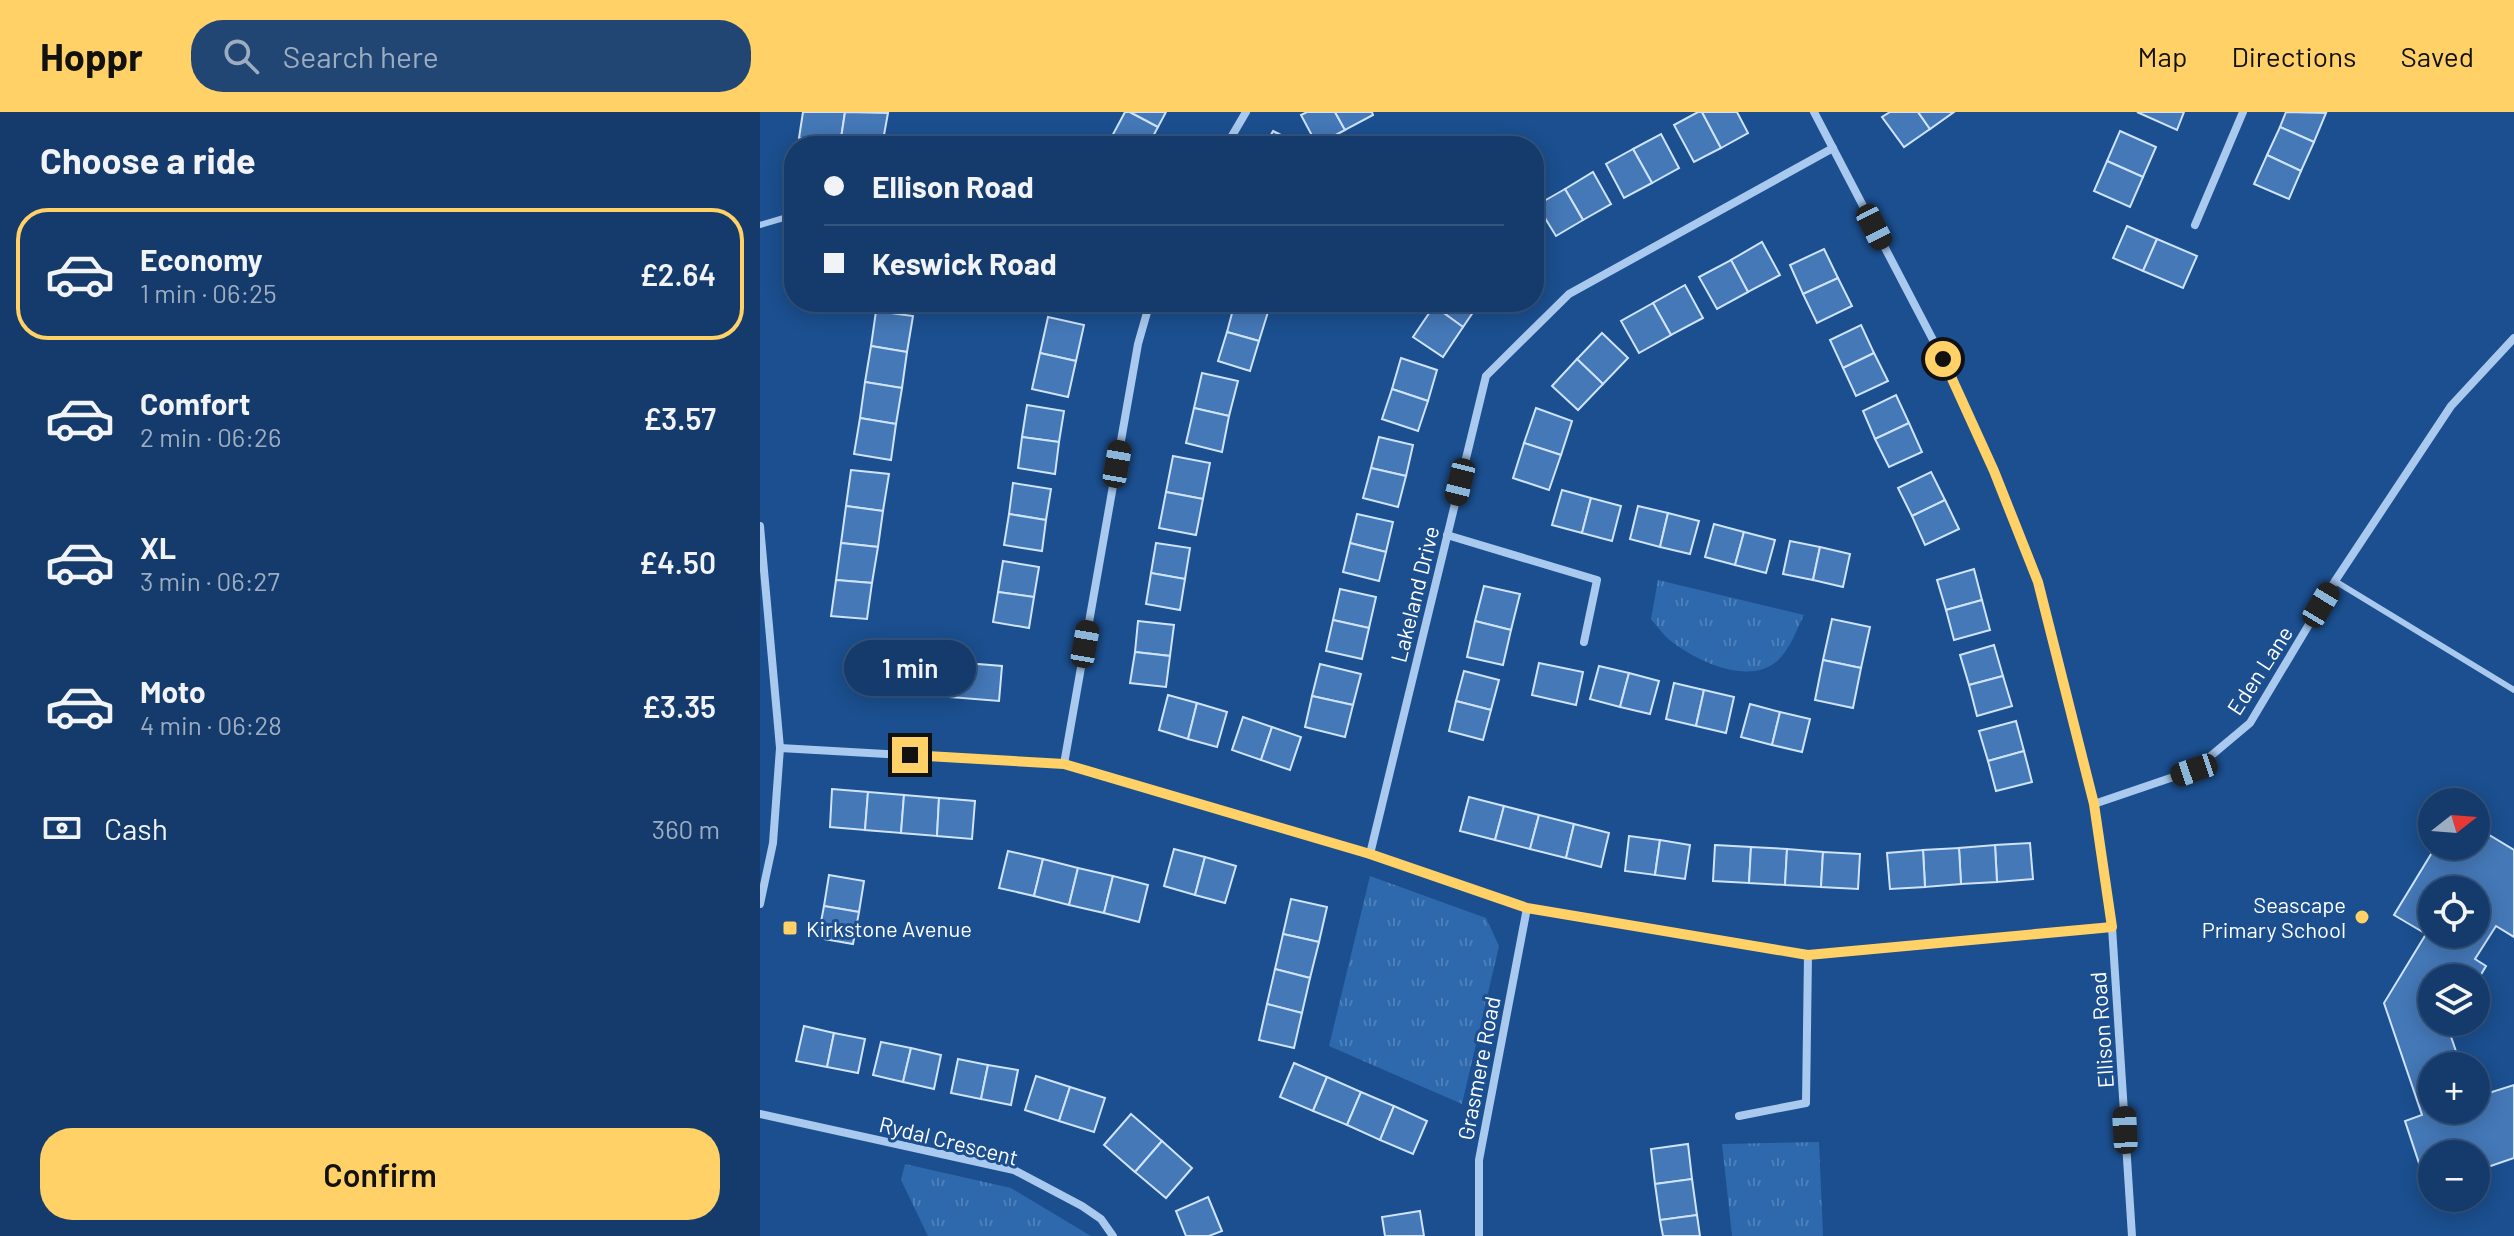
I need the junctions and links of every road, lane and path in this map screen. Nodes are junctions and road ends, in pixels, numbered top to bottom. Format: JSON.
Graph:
{"nodes":[{"id":1,"x":1246,"y":112,"type":"edge"},
{"id":2,"x":1814,"y":112,"type":"edge"},
{"id":3,"x":2243,"y":112,"type":"edge"},
{"id":4,"x":1232,"y":136,"type":"edge"},
{"id":5,"x":1833,"y":148,"type":"junction"},
{"id":6,"x":784,"y":218,"type":"edge"},
{"id":7,"x":760,"y":225,"type":"edge"},
{"id":8,"x":2195,"y":225,"type":"dead end"},
{"id":9,"x":1147,"y":312,"type":"edge"},
{"id":10,"x":2514,"y":338,"type":"edge"},
{"id":11,"x":760,"y":526,"type":"edge"},
{"id":12,"x":1447,"y":535,"type":"junction"},
{"id":13,"x":2335,"y":581,"type":"junction"},
{"id":14,"x":1584,"y":642,"type":"dead end"},
{"id":15,"x":2514,"y":690,"type":"edge"},
{"id":16,"x":780,"y":748,"type":"junction"},
{"id":17,"x":1064,"y":764,"type":"junction"},
{"id":18,"x":2094,"y":804,"type":"junction"},
{"id":19,"x":1370,"y":854,"type":"junction"},
{"id":20,"x":760,"y":904,"type":"edge"},
{"id":21,"x":1527,"y":908,"type":"junction"},
{"id":22,"x":2112,"y":927,"type":"junction"},
{"id":23,"x":1808,"y":955,"type":"junction"},
{"id":24,"x":760,"y":1114,"type":"edge"},
{"id":25,"x":1739,"y":1116,"type":"dead end"},
{"id":26,"x":1113,"y":1236,"type":"edge"},
{"id":27,"x":1479,"y":1236,"type":"edge"},
{"id":28,"x":2132,"y":1236,"type":"edge"}],
"edges":[{"from":1,"to":4,"type":"street"},
{"from":2,"to":5,"type":"street","name":"Ellison Road"},
{"from":3,"to":8,"type":"street"},
{"from":5,"to":12,"type":"street","name":"Lakeland Drive"},
{"from":5,"to":18,"type":"street","name":"Ellison Road"},
{"from":6,"to":7,"type":"lane"},
{"from":9,"to":17,"type":"street"},
{"from":10,"to":13,"type":"street","name":"Eden Lane"},
{"from":11,"to":16,"type":"street"},
{"from":12,"to":14,"type":"street"},
{"from":12,"to":19,"type":"street","name":"Lakeland Drive"},
{"from":13,"to":15,"type":"lane"},
{"from":13,"to":18,"type":"street","name":"Eden Lane"},
{"from":16,"to":17,"type":"street"},
{"from":16,"to":20,"type":"street"},
{"from":17,"to":19,"type":"street"},
{"from":18,"to":22,"type":"street","name":"Ellison Road"},
{"from":19,"to":21,"type":"street"},
{"from":21,"to":23,"type":"street"},
{"from":21,"to":27,"type":"street","name":"Grasmere Road"},
{"from":22,"to":23,"type":"street"},
{"from":22,"to":28,"type":"street","name":"Ellison Road"},
{"from":23,"to":25,"type":"street"},
{"from":24,"to":26,"type":"street","name":"Rydal Crescent"}]}
